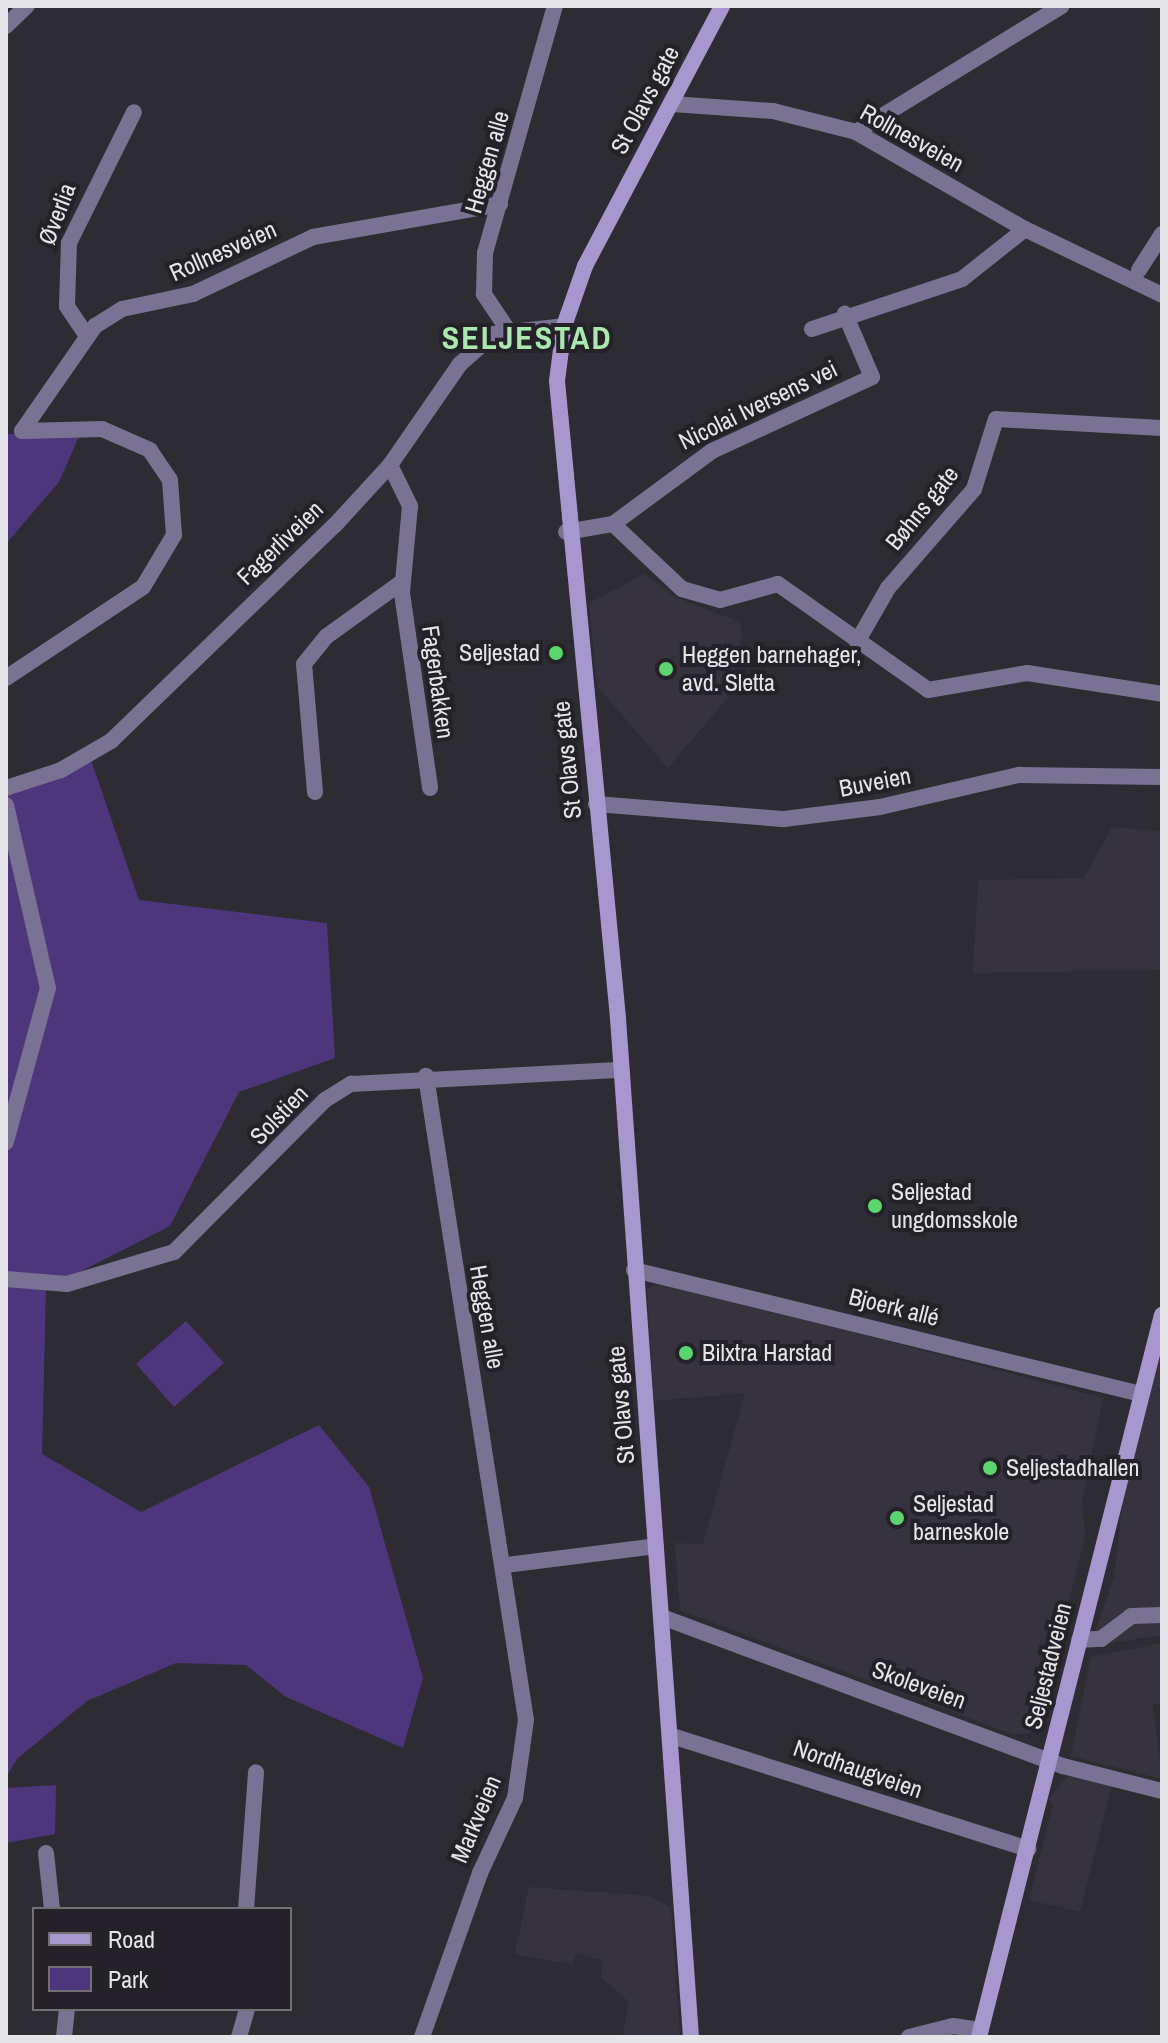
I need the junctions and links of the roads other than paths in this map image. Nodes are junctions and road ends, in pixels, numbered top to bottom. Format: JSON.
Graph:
{"nodes":[{"id":1,"x":27,"y":6,"type":"edge"},
{"id":2,"x":555,"y":6,"type":"edge"},
{"id":3,"x":722,"y":6,"type":"edge"},
{"id":4,"x":1062,"y":6,"type":"edge"},
{"id":5,"x":6,"y":26,"type":"edge"},
{"id":6,"x":672,"y":104,"type":"junction"},
{"id":7,"x":134,"y":112,"type":"dead end"},
{"id":8,"x":856,"y":132,"type":"junction"},
{"id":9,"x":500,"y":204,"type":"junction"},
{"id":10,"x":1025,"y":229,"type":"junction"},
{"id":11,"x":1162,"y":234,"type":"edge"},
{"id":12,"x":1139,"y":270,"type":"dead end"},
{"id":13,"x":1162,"y":295,"type":"edge"},
{"id":14,"x":845,"y":314,"type":"junction"},
{"id":15,"x":564,"y":326,"type":"junction"},
{"id":16,"x":506,"y":327,"type":"junction"},
{"id":17,"x":812,"y":329,"type":"dead end"},
{"id":18,"x":87,"y":336,"type":"junction"},
{"id":19,"x":1162,"y":428,"type":"edge"},
{"id":20,"x":390,"y":465,"type":"junction"},
{"id":21,"x":613,"y":524,"type":"junction"},
{"id":22,"x":566,"y":532,"type":"junction"},
{"id":23,"x":402,"y":582,"type":"junction"},
{"id":24,"x":857,"y":642,"type":"junction"},
{"id":25,"x":6,"y":678,"type":"edge"},
{"id":26,"x":1162,"y":694,"type":"edge"},
{"id":27,"x":1162,"y":777,"type":"edge"},
{"id":28,"x":8,"y":783,"type":"edge"},
{"id":29,"x":430,"y":788,"type":"dead end"},
{"id":30,"x":315,"y":792,"type":"dead end"},
{"id":31,"x":596,"y":804,"type":"junction"},
{"id":32,"x":6,"y":805,"type":"edge"},
{"id":33,"x":622,"y":1070,"type":"junction"},
{"id":34,"x":426,"y":1076,"type":"junction"},
{"id":35,"x":6,"y":1142,"type":"edge"},
{"id":36,"x":634,"y":1270,"type":"junction"},
{"id":37,"x":6,"y":1279,"type":"edge"},
{"id":38,"x":1162,"y":1315,"type":"edge"},
{"id":39,"x":1141,"y":1394,"type":"junction"},
{"id":40,"x":656,"y":1546,"type":"junction"},
{"id":41,"x":506,"y":1565,"type":"junction"},
{"id":42,"x":1162,"y":1615,"type":"edge"},
{"id":43,"x":662,"y":1617,"type":"junction"},
{"id":44,"x":1079,"y":1640,"type":"junction"},
{"id":45,"x":672,"y":1736,"type":"junction"},
{"id":46,"x":1049,"y":1759,"type":"junction"},
{"id":47,"x":256,"y":1772,"type":"dead end"},
{"id":48,"x":1162,"y":1791,"type":"edge"},
{"id":49,"x":1028,"y":1849,"type":"junction"},
{"id":50,"x":46,"y":1853,"type":"dead end"},
{"id":51,"x":52,"y":1907,"type":"edge"},
{"id":52,"x":246,"y":1907,"type":"edge"},
{"id":53,"x":67,"y":2011,"type":"edge"},
{"id":54,"x":246,"y":2011,"type":"edge"},
{"id":55,"x":980,"y":2033,"type":"edge"},
{"id":56,"x":64,"y":2037,"type":"edge"},
{"id":57,"x":239,"y":2037,"type":"edge"},
{"id":58,"x":422,"y":2037,"type":"edge"},
{"id":59,"x":691,"y":2037,"type":"edge"},
{"id":60,"x":909,"y":2037,"type":"edge"}],
"edges":[{"from":1,"to":5,"type":"street"},
{"from":2,"to":9,"type":"street","name":"Heggen alle"},
{"from":3,"to":6,"type":"street","name":"St Olavs gate"},
{"from":4,"to":8,"type":"street"},
{"from":6,"to":8,"type":"street","name":"Rollnesveien"},
{"from":6,"to":15,"type":"street","name":"St Olavs gate"},
{"from":7,"to":18,"type":"street","name":"Øverlia"},
{"from":8,"to":10,"type":"street","name":"Rollnesveien"},
{"from":9,"to":16,"type":"street","name":"Heggen alle"},
{"from":9,"to":18,"type":"street","name":"Rollnesveien"},
{"from":10,"to":13,"type":"street","name":"Rollnesveien"},
{"from":10,"to":14,"type":"street"},
{"from":11,"to":12,"type":"street"},
{"from":14,"to":17,"type":"street"},
{"from":14,"to":21,"type":"street","name":"Nicolai Iversens vei"},
{"from":15,"to":16,"type":"street"},
{"from":15,"to":22,"type":"street","name":"St Olavs gate"},
{"from":16,"to":20,"type":"street","name":"Fagerliveien"},
{"from":18,"to":25,"type":"street","name":"Rollnesveien"},
{"from":19,"to":24,"type":"street","name":"Bøhns gate"},
{"from":20,"to":23,"type":"street","name":"Fagerbakken"},
{"from":20,"to":28,"type":"street","name":"Fagerliveien"},
{"from":21,"to":22,"type":"street","name":"Nicolai Iversens vei"},
{"from":21,"to":24,"type":"street"},
{"from":22,"to":31,"type":"street","name":"St Olavs gate"},
{"from":23,"to":29,"type":"street","name":"Fagerbakken"},
{"from":23,"to":30,"type":"street"},
{"from":24,"to":26,"type":"street"},
{"from":27,"to":31,"type":"street","name":"Buveien"},
{"from":31,"to":33,"type":"street","name":"St Olavs gate"},
{"from":32,"to":35,"type":"street"},
{"from":33,"to":34,"type":"street","name":"Solstien"},
{"from":33,"to":36,"type":"street","name":"St Olavs gate"},
{"from":34,"to":37,"type":"street","name":"Solstien"},
{"from":34,"to":41,"type":"street","name":"Heggen alle"},
{"from":36,"to":39,"type":"street","name":"Bjoerk allé"},
{"from":36,"to":40,"type":"street","name":"St Olavs gate"},
{"from":38,"to":39,"type":"street","name":"Seljestadveien"},
{"from":39,"to":44,"type":"street","name":"Seljestadveien"},
{"from":40,"to":41,"type":"street"},
{"from":40,"to":43,"type":"street","name":"St Olavs gate"},
{"from":41,"to":58,"type":"street","name":"Markveien"},
{"from":42,"to":44,"type":"street"},
{"from":43,"to":45,"type":"street","name":"St Olavs gate"},
{"from":43,"to":46,"type":"street","name":"Skoleveien"},
{"from":44,"to":46,"type":"street","name":"Seljestadveien"},
{"from":45,"to":49,"type":"street","name":"Nordhaugveien"},
{"from":45,"to":59,"type":"street","name":"St Olavs gate"},
{"from":46,"to":48,"type":"street","name":"Skoleveien"},
{"from":46,"to":49,"type":"street","name":"Seljestadveien"},
{"from":47,"to":52,"type":"street"},
{"from":49,"to":55,"type":"street","name":"Seljestadveien"},
{"from":50,"to":51,"type":"street"},
{"from":53,"to":56,"type":"street"},
{"from":54,"to":57,"type":"street"},
{"from":55,"to":60,"type":"street","name":"Seljestadveien"}]}
